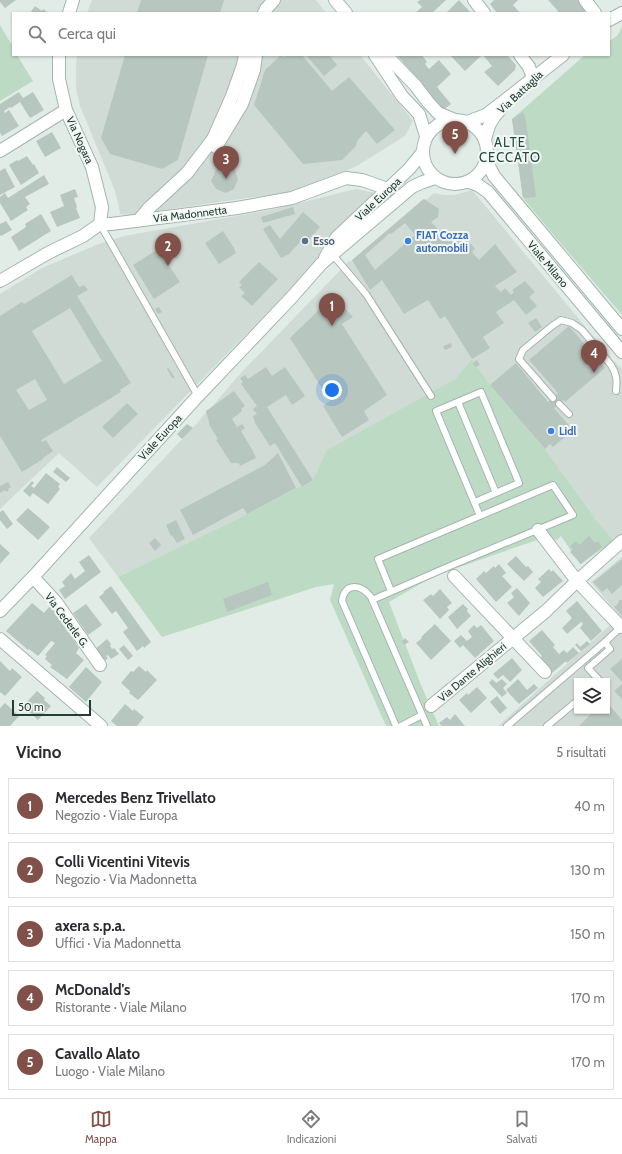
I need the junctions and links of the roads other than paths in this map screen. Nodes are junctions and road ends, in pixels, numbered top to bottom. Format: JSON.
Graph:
{"nodes":[{"id":1,"x":73,"y":0,"type":"edge"},
{"id":2,"x":274,"y":0,"type":"edge"},
{"id":3,"x":335,"y":0,"type":"edge"},
{"id":4,"x":585,"y":0,"type":"edge"},
{"id":5,"x":476,"y":1,"type":"edge"},
{"id":6,"x":69,"y":12,"type":"edge"},
{"id":7,"x":264,"y":12,"type":"edge"},
{"id":8,"x":345,"y":12,"type":"edge"},
{"id":9,"x":483,"y":12,"type":"edge"},
{"id":10,"x":594,"y":12,"type":"edge"},
{"id":11,"x":622,"y":13,"type":"edge"},
{"id":12,"x":610,"y":19,"type":"edge"},
{"id":13,"x":59,"y":56,"type":"edge"},
{"id":14,"x":245,"y":56,"type":"edge"},
{"id":15,"x":256,"y":56,"type":"edge"},
{"id":16,"x":376,"y":56,"type":"edge"},
{"id":17,"x":387,"y":56,"type":"edge"},
{"id":18,"x":521,"y":56,"type":"edge"},
{"id":19,"x":562,"y":56,"type":"edge"},
{"id":20,"x":547,"y":68,"type":"junction"},
{"id":21,"x":533,"y":78,"type":"junction"},
{"id":22,"x":66,"y":110,"type":"junction"},
{"id":23,"x":455,"y":120,"type":"junction"},
{"id":24,"x":467,"y":122,"type":"junction"},
{"id":25,"x":426,"y":136,"type":"junction"},
{"id":26,"x":485,"y":140,"type":"junction"},
{"id":27,"x":0,"y":151,"type":"edge"},
{"id":28,"x":422,"y":153,"type":"junction"},
{"id":29,"x":486,"y":159,"type":"junction"},
{"id":30,"x":187,"y":172,"type":"junction"},
{"id":31,"x":435,"y":178,"type":"junction"},
{"id":32,"x":469,"y":182,"type":"junction"},
{"id":33,"x":388,"y":189,"type":"junction"},
{"id":34,"x":138,"y":221,"type":"junction"},
{"id":35,"x":100,"y":224,"type":"junction"},
{"id":36,"x":333,"y":255,"type":"junction"},
{"id":37,"x":321,"y":264,"type":"junction"},
{"id":38,"x":0,"y":281,"type":"edge"},
{"id":39,"x":622,"y":329,"type":"edge"},
{"id":40,"x":622,"y":352,"type":"edge"},
{"id":41,"x":616,"y":391,"type":"dead end"},
{"id":42,"x":198,"y":396,"type":"junction"},
{"id":43,"x":431,"y":396,"type":"dead end"},
{"id":44,"x":553,"y":398,"type":"dead end"},
{"id":45,"x":458,"y":402,"type":"junction"},
{"id":46,"x":559,"y":404,"type":"dead end"},
{"id":47,"x":569,"y":414,"type":"dead end"},
{"id":48,"x":496,"y":493,"type":"junction"},
{"id":49,"x":475,"y":502,"type":"junction"},
{"id":50,"x":480,"y":516,"type":"junction"},
{"id":51,"x":538,"y":530,"type":"junction"},
{"id":52,"x":622,"y":541,"type":"edge"},
{"id":53,"x":454,"y":576,"type":"dead end"},
{"id":54,"x":32,"y":577,"type":"junction"},
{"id":55,"x":577,"y":581,"type":"junction"},
{"id":56,"x":391,"y":591,"type":"junction"},
{"id":57,"x":372,"y":600,"type":"junction"},
{"id":58,"x":0,"y":611,"type":"edge"},
{"id":59,"x":620,"y":627,"type":"joint"},
{"id":60,"x":514,"y":638,"type":"junction"},
{"id":61,"x":0,"y":639,"type":"edge"},
{"id":62,"x":605,"y":642,"type":"junction"},
{"id":63,"x":100,"y":665,"type":"dead end"},
{"id":64,"x":545,"y":672,"type":"dead end"},
{"id":65,"x":597,"y":678,"type":"edge"},
{"id":66,"x":574,"y":704,"type":"edge"},
{"id":67,"x":431,"y":706,"type":"dead end"},
{"id":68,"x":422,"y":715,"type":"junction"},
{"id":69,"x":101,"y":726,"type":"edge"},
{"id":70,"x":396,"y":726,"type":"edge"},
{"id":71,"x":402,"y":726,"type":"edge"},
{"id":72,"x":427,"y":726,"type":"edge"},
{"id":73,"x":507,"y":726,"type":"edge"},
{"id":74,"x":547,"y":726,"type":"edge"}],
"edges":[{"from":1,"to":6,"type":"main road"},
{"from":2,"to":7,"type":"main road"},
{"from":3,"to":8,"type":"main road"},
{"from":4,"to":10,"type":"main road"},
{"from":5,"to":9,"type":"main road"},
{"from":11,"to":12,"type":"main road"},
{"from":13,"to":22,"type":"main road","name":"Via Nogara"},
{"from":14,"to":30,"type":"main road"},
{"from":15,"to":30,"type":"main road"},
{"from":16,"to":25,"type":"main road"},
{"from":17,"to":23,"type":"main road"},
{"from":18,"to":21,"type":"main road"},
{"from":19,"to":20,"type":"main road","name":"Via Battaglia"},
{"from":20,"to":21,"type":"main road","name":"Via Battaglia"},
{"from":20,"to":26,"type":"main road","name":"Via Battaglia"},
{"from":21,"to":24,"type":"main road","name":"Via Battaglia"},
{"from":22,"to":27,"type":"main road"},
{"from":22,"to":35,"type":"main road","name":"Via Nogara"},
{"from":23,"to":24,"type":"main road"},
{"from":23,"to":25,"type":"main road"},
{"from":24,"to":26,"type":"main road"},
{"from":25,"to":28,"type":"main road"},
{"from":26,"to":29,"type":"main road","name":"Viale Milano"},
{"from":28,"to":31,"type":"main road"},
{"from":28,"to":33,"type":"main road","name":"Viale Europa"},
{"from":29,"to":32,"type":"main road"},
{"from":29,"to":39,"type":"main road","name":"Viale Milano"},
{"from":30,"to":34,"type":"main road"},
{"from":31,"to":32,"type":"main road"},
{"from":31,"to":36,"type":"main road","name":"Viale Europa"},
{"from":32,"to":40,"type":"main road","name":"Viale Milano"},
{"from":33,"to":34,"type":"main road","name":"Via Madonnetta"},
{"from":33,"to":37,"type":"main road","name":"Viale Europa"},
{"from":34,"to":35,"type":"main road","name":"Via Madonnetta"},
{"from":35,"to":38,"type":"main road"},
{"from":35,"to":42,"type":"lane"},
{"from":36,"to":37,"type":"main road","name":"Viale Europa"},
{"from":36,"to":43,"type":"lane"},
{"from":37,"to":42,"type":"main road","name":"Viale Europa"},
{"from":41,"to":44,"type":"lane"},
{"from":42,"to":54,"type":"main road","name":"Viale Europa"},
{"from":45,"to":48,"type":"lane"},
{"from":45,"to":48,"type":"lane"},
{"from":45,"to":49,"type":"lane"},
{"from":46,"to":47,"type":"lane"},
{"from":48,"to":49,"type":"lane"},
{"from":49,"to":50,"type":"lane"},
{"from":50,"to":51,"type":"lane"},
{"from":50,"to":56,"type":"lane"},
{"from":51,"to":55,"type":"main road"},
{"from":51,"to":56,"type":"lane"},
{"from":52,"to":55,"type":"main road","name":"Via Dante Alighieri"},
{"from":53,"to":60,"type":"main road","name":"Via Dante Alighieri"},
{"from":54,"to":58,"type":"main road","name":"Viale Europa"},
{"from":54,"to":63,"type":"main road","name":"Via Cederle G."},
{"from":55,"to":59,"type":"main road"},
{"from":55,"to":60,"type":"main road","name":"Via Dante Alighieri"},
{"from":56,"to":57,"type":"lane"},
{"from":57,"to":68,"type":"lane"},
{"from":57,"to":70,"type":"lane"},
{"from":59,"to":62,"type":"lane"},
{"from":60,"to":64,"type":"main road","name":"Via Dante Alighieri"},
{"from":60,"to":67,"type":"main road","name":"Via Dante Alighieri"},
{"from":61,"to":69,"type":"main road"},
{"from":62,"to":65,"type":"lane"},
{"from":62,"to":73,"type":"lane"},
{"from":66,"to":74,"type":"lane"},
{"from":68,"to":71,"type":"lane"},
{"from":68,"to":72,"type":"lane"}]}
